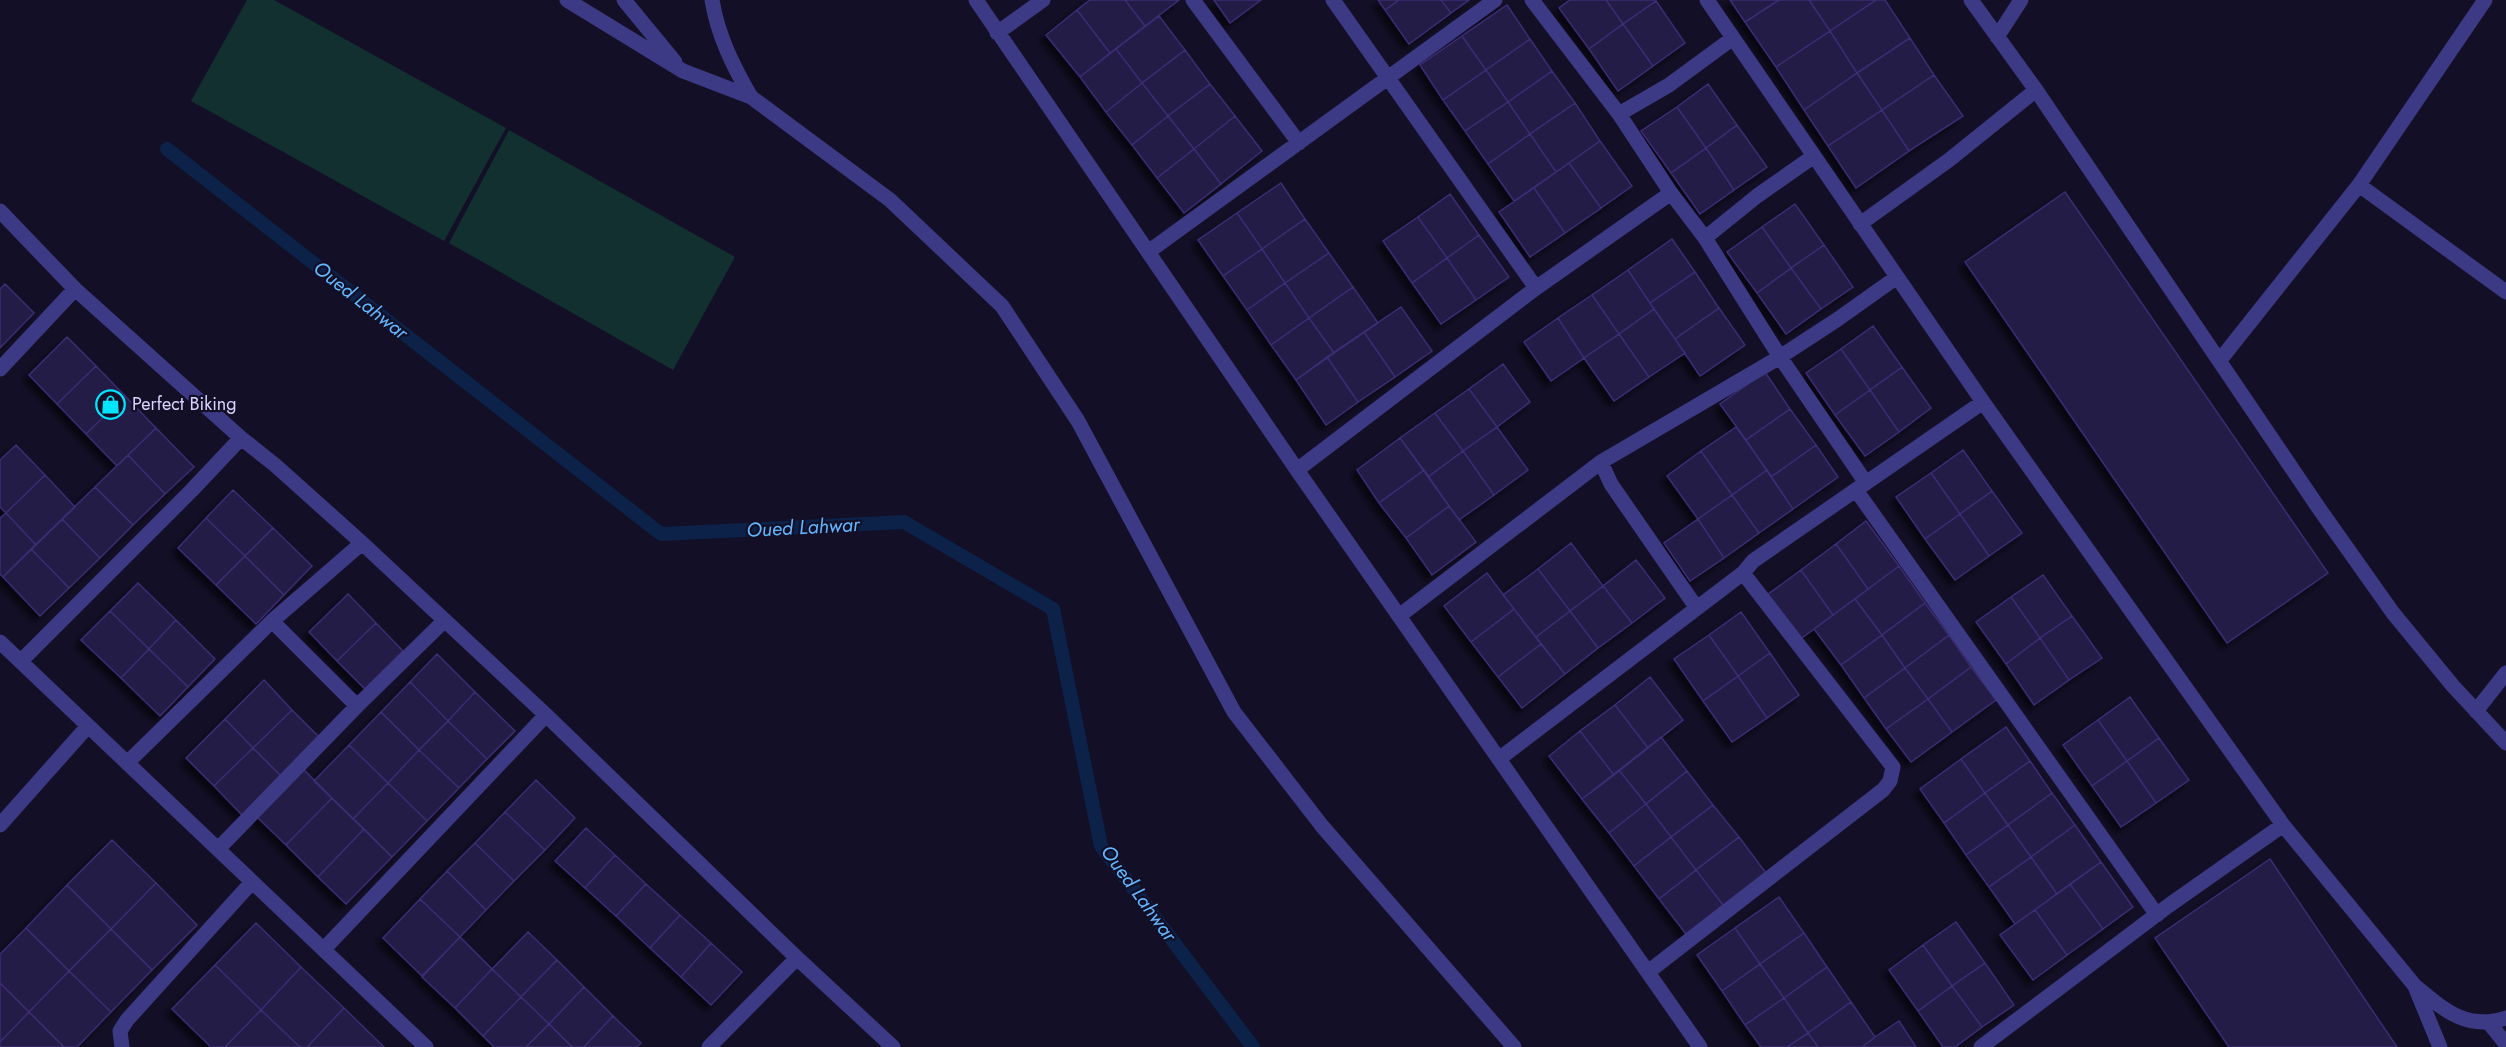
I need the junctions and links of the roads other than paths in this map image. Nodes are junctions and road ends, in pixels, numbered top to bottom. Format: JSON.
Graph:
{"nodes":[{"id":1,"x":567,"y":0,"type":"edge"},
{"id":2,"x":624,"y":0,"type":"edge"},
{"id":3,"x":712,"y":0,"type":"edge"},
{"id":4,"x":976,"y":0,"type":"edge"},
{"id":5,"x":1043,"y":0,"type":"edge"},
{"id":6,"x":1193,"y":0,"type":"edge"},
{"id":7,"x":1333,"y":0,"type":"edge"},
{"id":8,"x":1495,"y":0,"type":"edge"},
{"id":9,"x":1532,"y":0,"type":"edge"},
{"id":10,"x":1707,"y":0,"type":"edge"},
{"id":11,"x":1971,"y":0,"type":"edge"},
{"id":12,"x":2021,"y":0,"type":"edge"},
{"id":13,"x":2483,"y":1,"type":"edge"},
{"id":14,"x":997,"y":33,"type":"junction"},
{"id":15,"x":1997,"y":37,"type":"junction"},
{"id":16,"x":1733,"y":38,"type":"junction"},
{"id":17,"x":683,"y":71,"type":"junction"},
{"id":18,"x":1388,"y":78,"type":"junction"},
{"id":19,"x":2036,"y":90,"type":"junction"},
{"id":20,"x":751,"y":97,"type":"junction"},
{"id":21,"x":1618,"y":114,"type":"junction"},
{"id":22,"x":1299,"y":143,"type":"junction"},
{"id":23,"x":1814,"y":156,"type":"junction"},
{"id":24,"x":2359,"y":185,"type":"junction"},
{"id":25,"x":1671,"y":193,"type":"junction"},
{"id":26,"x":0,"y":211,"type":"edge"},
{"id":27,"x":1860,"y":224,"type":"junction"},
{"id":28,"x":1705,"y":238,"type":"junction"},
{"id":29,"x":1148,"y":252,"type":"junction"},
{"id":30,"x":1897,"y":277,"type":"junction"},
{"id":31,"x":1536,"y":288,"type":"junction"},
{"id":32,"x":75,"y":289,"type":"junction"},
{"id":33,"x":2506,"y":292,"type":"edge"},
{"id":34,"x":1780,"y":357,"type":"junction"},
{"id":35,"x":2220,"y":360,"type":"junction"},
{"id":36,"x":0,"y":369,"type":"edge"},
{"id":37,"x":1983,"y":402,"type":"junction"},
{"id":38,"x":241,"y":438,"type":"junction"},
{"id":39,"x":1601,"y":462,"type":"junction"},
{"id":40,"x":1298,"y":470,"type":"junction"},
{"id":41,"x":1861,"y":486,"type":"junction"},
{"id":42,"x":362,"y":543,"type":"junction"},
{"id":43,"x":1743,"y":573,"type":"junction"},
{"id":44,"x":1696,"y":607,"type":"junction"},
{"id":45,"x":1399,"y":616,"type":"junction"},
{"id":46,"x":272,"y":621,"type":"junction"},
{"id":47,"x":444,"y":621,"type":"junction"},
{"id":48,"x":0,"y":642,"type":"edge"},
{"id":49,"x":21,"y":661,"type":"junction"},
{"id":50,"x":2506,"y":673,"type":"edge"},
{"id":51,"x":357,"y":706,"type":"junction"},
{"id":52,"x":2476,"y":711,"type":"junction"},
{"id":53,"x":546,"y":715,"type":"junction"},
{"id":54,"x":88,"y":726,"type":"junction"},
{"id":55,"x":2506,"y":743,"type":"edge"},
{"id":56,"x":1499,"y":759,"type":"junction"},
{"id":57,"x":127,"y":763,"type":"junction"},
{"id":58,"x":0,"y":825,"type":"edge"},
{"id":59,"x":2283,"y":825,"type":"junction"},
{"id":60,"x":218,"y":849,"type":"junction"},
{"id":61,"x":252,"y":882,"type":"junction"},
{"id":62,"x":2157,"y":915,"type":"junction"},
{"id":63,"x":324,"y":949,"type":"junction"},
{"id":64,"x":797,"y":958,"type":"junction"},
{"id":65,"x":1648,"y":972,"type":"junction"},
{"id":66,"x":2415,"y":986,"type":"junction"},
{"id":67,"x":2506,"y":1018,"type":"edge"},
{"id":68,"x":2489,"y":1023,"type":"junction"},
{"id":69,"x":2506,"y":1044,"type":"edge"},
{"id":70,"x":122,"y":1047,"type":"edge"},
{"id":71,"x":426,"y":1047,"type":"edge"},
{"id":72,"x":709,"y":1047,"type":"edge"},
{"id":73,"x":893,"y":1047,"type":"edge"},
{"id":74,"x":1514,"y":1047,"type":"edge"},
{"id":75,"x":1700,"y":1047,"type":"edge"},
{"id":76,"x":1981,"y":1047,"type":"edge"},
{"id":77,"x":2440,"y":1047,"type":"edge"}],
"edges":[{"from":1,"to":17,"type":"street"},
{"from":2,"to":17,"type":"street"},
{"from":3,"to":20,"type":"street"},
{"from":4,"to":14,"type":"street"},
{"from":5,"to":14,"type":"street"},
{"from":6,"to":22,"type":"street"},
{"from":7,"to":18,"type":"street"},
{"from":8,"to":18,"type":"street"},
{"from":9,"to":21,"type":"street"},
{"from":10,"to":16,"type":"street"},
{"from":11,"to":15,"type":"street"},
{"from":12,"to":15,"type":"street"},
{"from":13,"to":24,"type":"street"},
{"from":14,"to":29,"type":"street"},
{"from":15,"to":19,"type":"street"},
{"from":16,"to":21,"type":"street"},
{"from":16,"to":23,"type":"street"},
{"from":17,"to":20,"type":"street"},
{"from":18,"to":22,"type":"street"},
{"from":18,"to":31,"type":"street"},
{"from":19,"to":27,"type":"street"},
{"from":19,"to":35,"type":"street"},
{"from":20,"to":74,"type":"street"},
{"from":21,"to":25,"type":"street"},
{"from":22,"to":29,"type":"street"},
{"from":23,"to":27,"type":"street"},
{"from":23,"to":28,"type":"street"},
{"from":24,"to":33,"type":"street"},
{"from":24,"to":35,"type":"street"},
{"from":25,"to":28,"type":"street"},
{"from":25,"to":31,"type":"street"},
{"from":26,"to":32,"type":"street"},
{"from":27,"to":30,"type":"street"},
{"from":28,"to":34,"type":"street"},
{"from":29,"to":40,"type":"street"},
{"from":30,"to":34,"type":"street"},
{"from":30,"to":37,"type":"street"},
{"from":31,"to":40,"type":"street"},
{"from":32,"to":36,"type":"street"},
{"from":32,"to":38,"type":"street"},
{"from":34,"to":39,"type":"street"},
{"from":34,"to":41,"type":"street"},
{"from":35,"to":52,"type":"street"},
{"from":37,"to":41,"type":"street"},
{"from":37,"to":59,"type":"street"},
{"from":38,"to":42,"type":"street"},
{"from":38,"to":49,"type":"street"},
{"from":39,"to":44,"type":"street"},
{"from":39,"to":45,"type":"street"},
{"from":40,"to":45,"type":"street"},
{"from":41,"to":43,"type":"street"},
{"from":41,"to":62,"type":"street"},
{"from":42,"to":46,"type":"street"},
{"from":42,"to":47,"type":"street"},
{"from":43,"to":44,"type":"street"},
{"from":43,"to":65,"type":"street"},
{"from":44,"to":56,"type":"street"},
{"from":45,"to":56,"type":"street"},
{"from":46,"to":51,"type":"street"},
{"from":46,"to":57,"type":"street"},
{"from":47,"to":51,"type":"street"},
{"from":47,"to":53,"type":"street"},
{"from":48,"to":49,"type":"street"},
{"from":49,"to":54,"type":"street"},
{"from":50,"to":52,"type":"street"},
{"from":51,"to":60,"type":"street"},
{"from":52,"to":55,"type":"street"},
{"from":53,"to":63,"type":"street"},
{"from":53,"to":64,"type":"street"},
{"from":54,"to":57,"type":"street"},
{"from":54,"to":58,"type":"street"},
{"from":56,"to":65,"type":"street"},
{"from":57,"to":60,"type":"street"},
{"from":59,"to":62,"type":"street"},
{"from":59,"to":66,"type":"street"},
{"from":60,"to":61,"type":"street"},
{"from":61,"to":63,"type":"street"},
{"from":61,"to":70,"type":"street"},
{"from":62,"to":76,"type":"street"},
{"from":63,"to":71,"type":"street"},
{"from":64,"to":72,"type":"street"},
{"from":64,"to":73,"type":"street"},
{"from":65,"to":75,"type":"street"},
{"from":66,"to":68,"type":"street"},
{"from":66,"to":77,"type":"street"},
{"from":67,"to":68,"type":"street"},
{"from":68,"to":69,"type":"street"}]}
